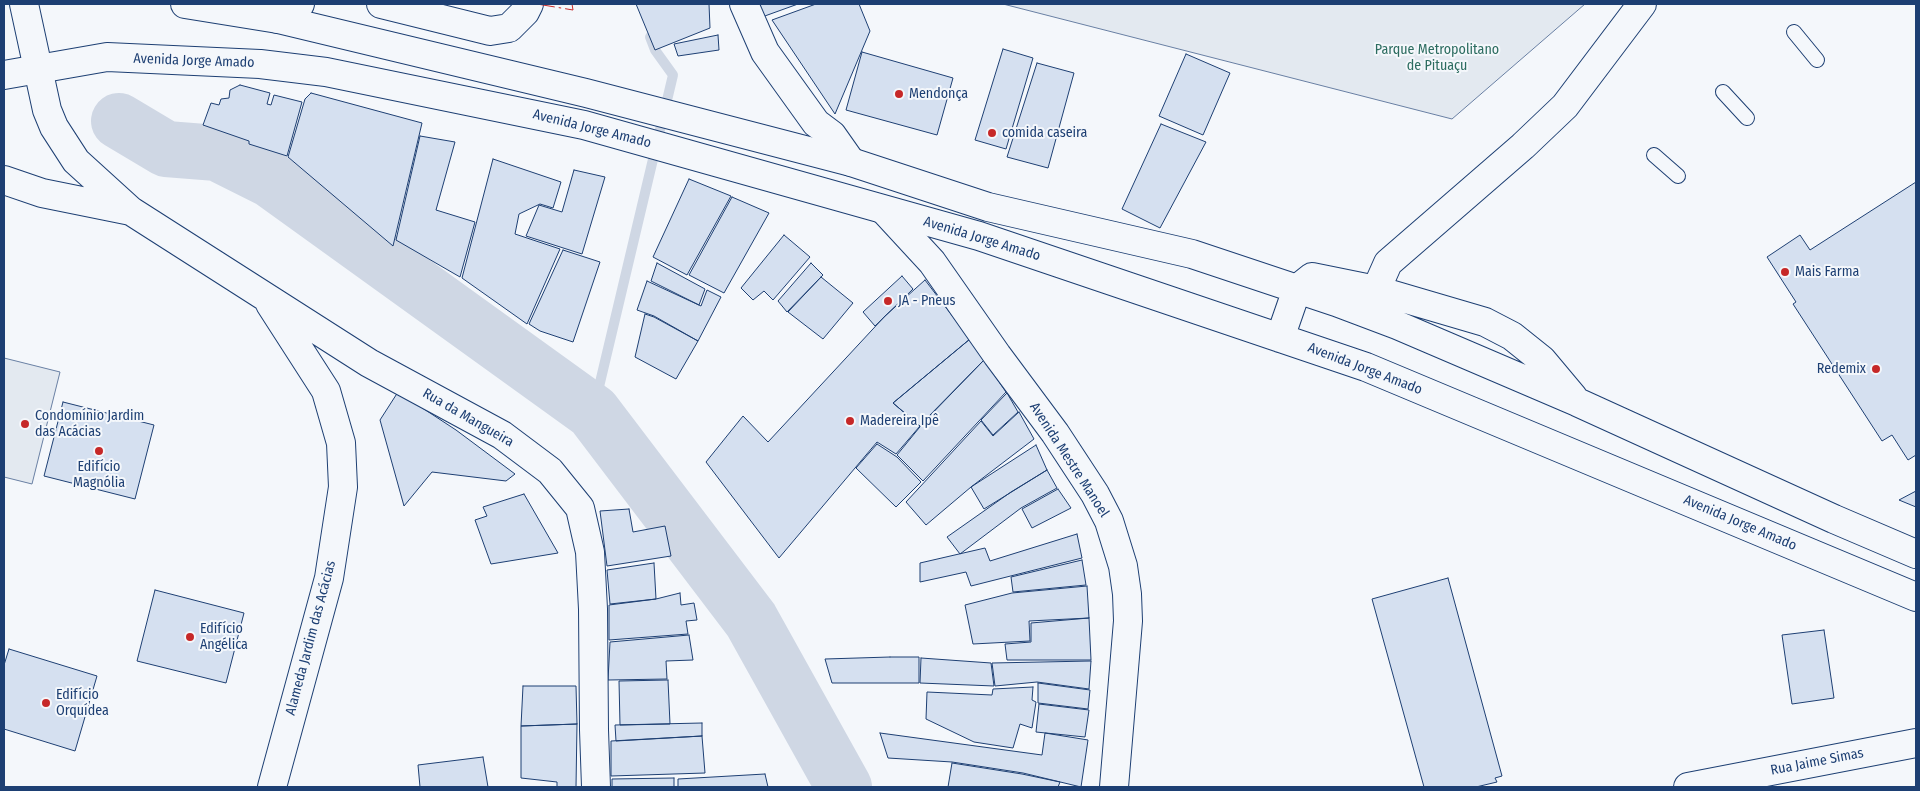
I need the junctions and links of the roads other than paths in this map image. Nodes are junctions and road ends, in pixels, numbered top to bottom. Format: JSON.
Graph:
{"nodes":[{"id":1,"x":24,"y":4,"type":"edge"},
{"id":2,"x":184,"y":4,"type":"edge"},
{"id":3,"x":300,"y":4,"type":"edge"},
{"id":4,"x":381,"y":4,"type":"edge"},
{"id":5,"x":529,"y":4,"type":"edge"},
{"id":6,"x":744,"y":4,"type":"edge"},
{"id":7,"x":1642,"y":4,"type":"edge"},
{"id":8,"x":278,"y":20,"type":"junction"},
{"id":9,"x":1794,"y":32,"type":"dead end"},
{"id":10,"x":1817,"y":60,"type":"dead end"},
{"id":11,"x":39,"y":69,"type":"junction"},
{"id":12,"x":4,"y":75,"type":"edge"},
{"id":13,"x":1723,"y":92,"type":"dead end"},
{"id":14,"x":1747,"y":118,"type":"dead end"},
{"id":15,"x":1654,"y":155,"type":"dead end"},
{"id":16,"x":851,"y":162,"type":"junction"},
{"id":17,"x":1678,"y":176,"type":"dead end"},
{"id":18,"x":4,"y":180,"type":"edge"},
{"id":19,"x":988,"y":207,"type":"junction"},
{"id":20,"x":884,"y":210,"type":"junction"},
{"id":21,"x":131,"y":211,"type":"junction"},
{"id":22,"x":979,"y":236,"type":"junction"},
{"id":23,"x":1297,"y":289,"type":"junction"},
{"id":24,"x":1376,"y":290,"type":"junction"},
{"id":25,"x":265,"y":296,"type":"junction"},
{"id":26,"x":1280,"y":338,"type":"junction"},
{"id":27,"x":1577,"y":402,"type":"junction"},
{"id":28,"x":1916,"y":554,"type":"edge"},
{"id":29,"x":1916,"y":597,"type":"edge"},
{"id":30,"x":1916,"y":743,"type":"edge"},
{"id":31,"x":272,"y":787,"type":"edge"},
{"id":32,"x":596,"y":787,"type":"edge"},
{"id":33,"x":1114,"y":787,"type":"edge"},
{"id":34,"x":1688,"y":787,"type":"edge"}],
"edges":[{"from":1,"to":11,"type":"main road","name":"Rua da Mangueira"},
{"from":2,"to":8,"type":"main road"},
{"from":3,"to":8,"type":"main road"},
{"from":4,"to":5,"type":"main road"},
{"from":6,"to":16,"type":"main road"},
{"from":7,"to":24,"type":"main road"},
{"from":8,"to":16,"type":"main road"},
{"from":9,"to":10,"type":"lane"},
{"from":11,"to":12,"type":"main road","name":"Avenida Jorge Amado"},
{"from":11,"to":20,"type":"main road","name":"Avenida Jorge Amado"},
{"from":11,"to":21,"type":"main road","name":"Rua da Mangueira"},
{"from":13,"to":14,"type":"lane"},
{"from":15,"to":17,"type":"lane"},
{"from":16,"to":19,"type":"main road"},
{"from":18,"to":21,"type":"main road","name":"Rua da Mangueira"},
{"from":19,"to":22,"type":"main road"},
{"from":19,"to":23,"type":"main road"},
{"from":20,"to":22,"type":"main road","name":"Avenida Jorge Amado"},
{"from":20,"to":33,"type":"main road","name":"Avenida Mestre Manoel"},
{"from":21,"to":25,"type":"main road","name":"Rua da Mangueira"},
{"from":22,"to":26,"type":"main road","name":"Avenida Jorge Amado"},
{"from":23,"to":24,"type":"main road"},
{"from":23,"to":26,"type":"main road"},
{"from":23,"to":27,"type":"main road"},
{"from":24,"to":27,"type":"main road"},
{"from":25,"to":31,"type":"main road","name":"Alameda Jardim das Acácias"},
{"from":25,"to":32,"type":"main road","name":"Rua da Mangueira"},
{"from":26,"to":29,"type":"main road","name":"Avenida Jorge Amado"},
{"from":27,"to":28,"type":"main road"},
{"from":30,"to":34,"type":"main road","name":"Rua Jaime Simas"}]}
